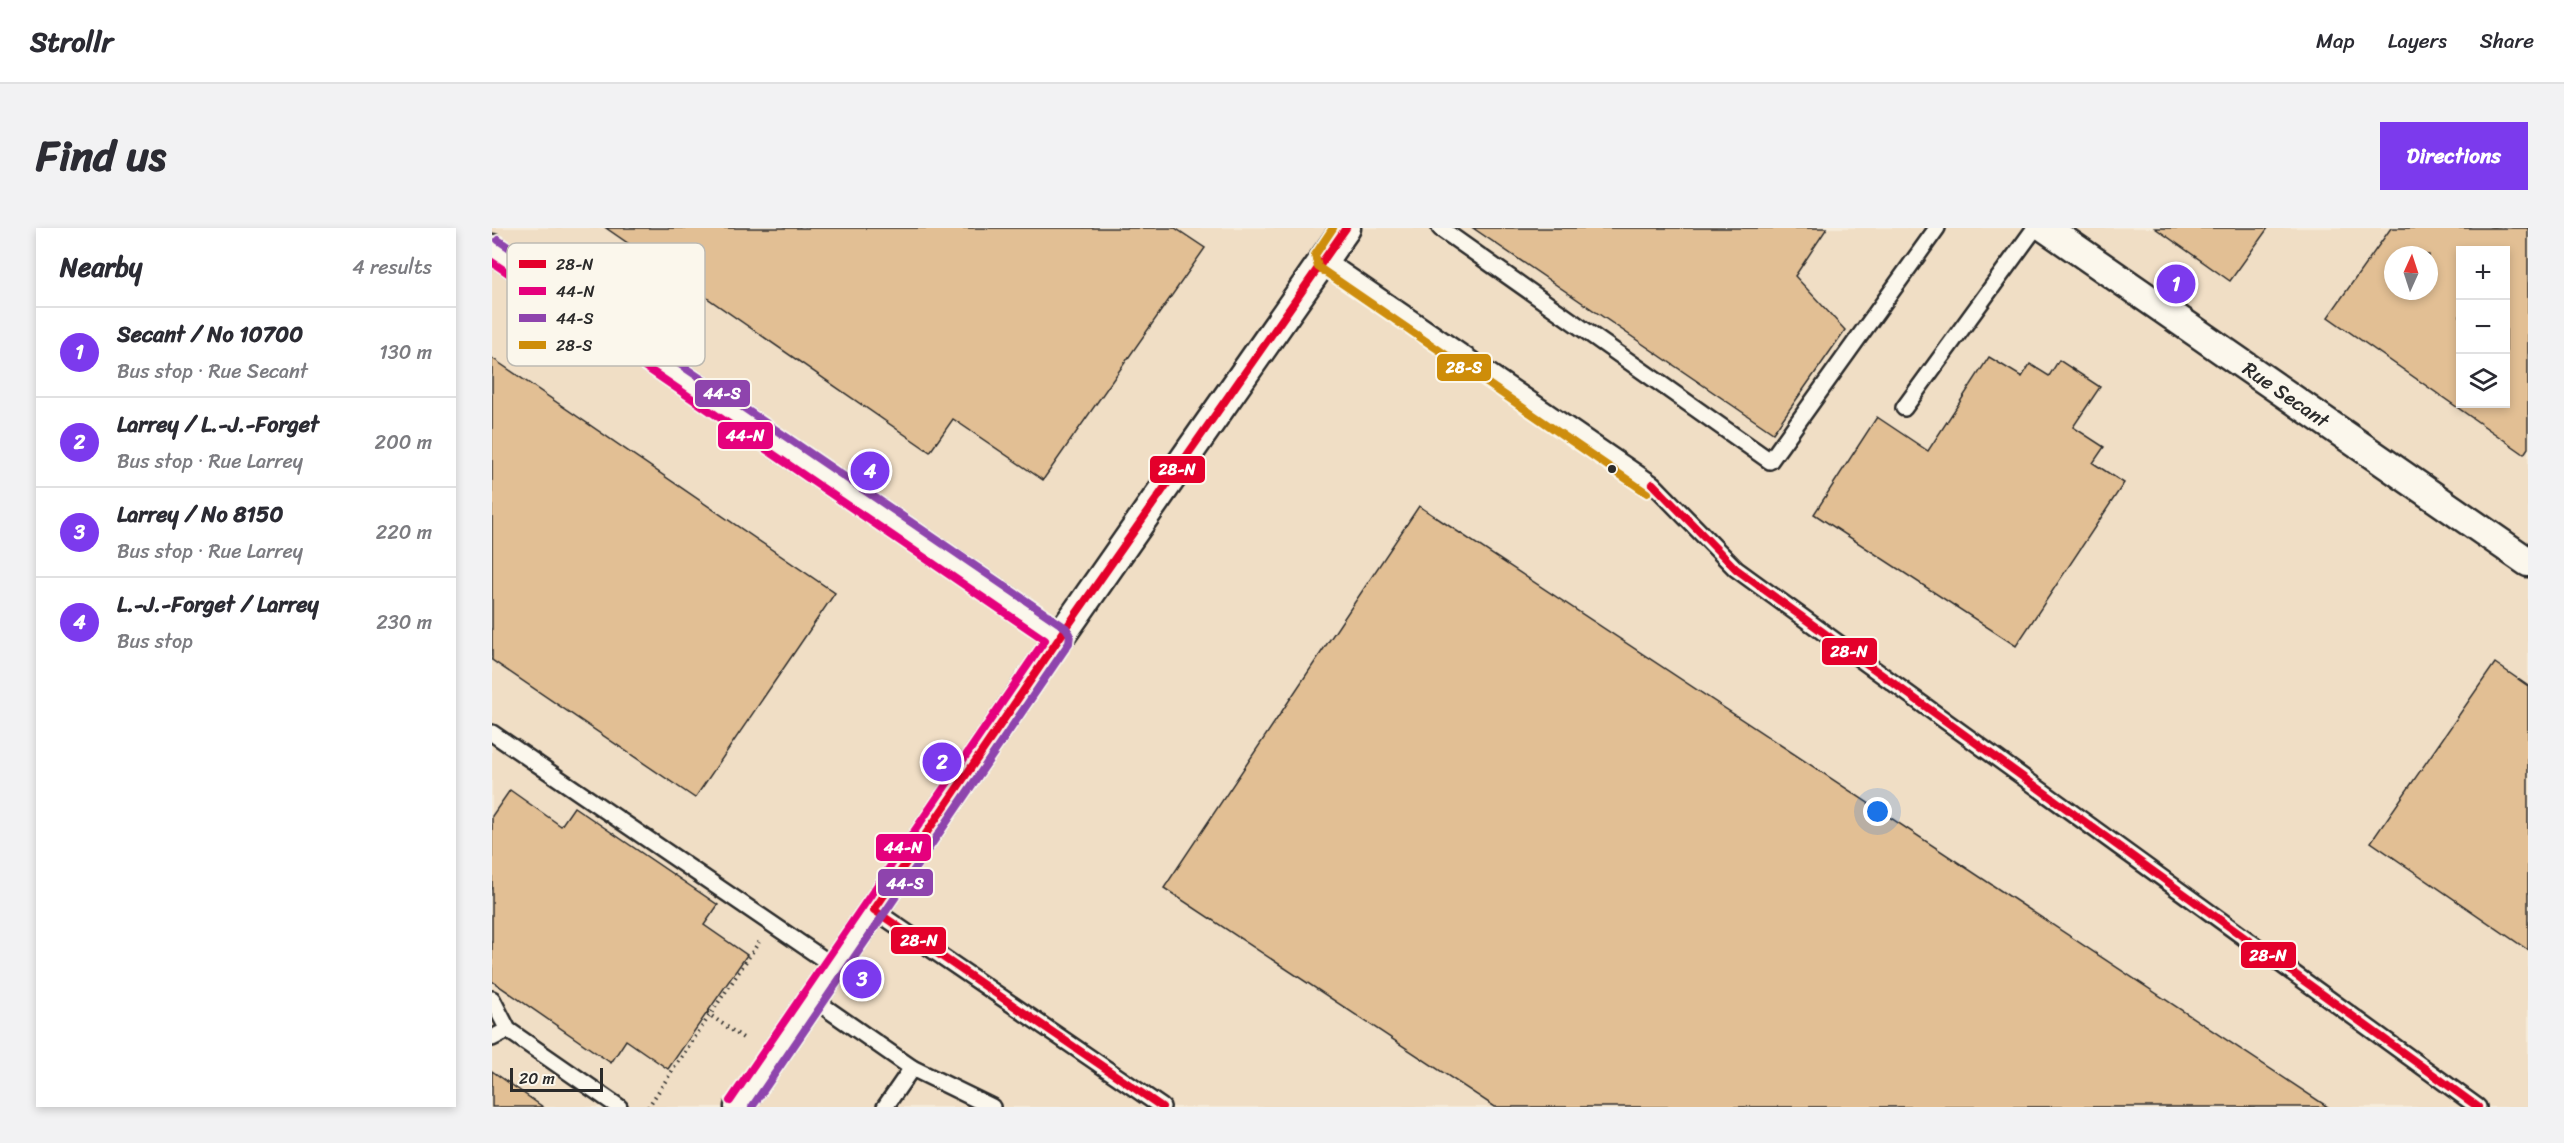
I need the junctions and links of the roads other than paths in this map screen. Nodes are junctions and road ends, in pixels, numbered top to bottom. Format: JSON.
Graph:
{"nodes":[{"id":1,"x":1346,"y":228,"type":"edge"},
{"id":2,"x":1440,"y":228,"type":"edge"},
{"id":3,"x":1937,"y":228,"type":"edge"},
{"id":4,"x":2035,"y":228,"type":"edge"},
{"id":5,"x":2046,"y":228,"type":"edge"},
{"id":6,"x":492,"y":249,"type":"edge"},
{"id":7,"x":507,"y":259,"type":"edge"},
{"id":8,"x":1325,"y":259,"type":"junction"},
{"id":9,"x":663,"y":366,"type":"edge"},
{"id":10,"x":1904,"y":408,"type":"dead end"},
{"id":11,"x":2528,"y":562,"type":"edge"},
{"id":12,"x":1060,"y":637,"type":"junction"},
{"id":13,"x":492,"y":733,"type":"edge"},
{"id":14,"x":874,"y":910,"type":"junction"},
{"id":15,"x":835,"y":967,"type":"junction"},
{"id":16,"x":492,"y":999,"type":"edge"},
{"id":17,"x":813,"y":999,"type":"junction"},
{"id":18,"x":508,"y":1030,"type":"junction"},
{"id":19,"x":492,"y":1038,"type":"edge"},
{"id":20,"x":912,"y":1068,"type":"junction"},
{"id":21,"x":619,"y":1107,"type":"edge"},
{"id":22,"x":739,"y":1107,"type":"edge"},
{"id":23,"x":885,"y":1107,"type":"edge"},
{"id":24,"x":992,"y":1107,"type":"edge"},
{"id":25,"x":1162,"y":1107,"type":"edge"},
{"id":26,"x":2478,"y":1107,"type":"edge"}],
"edges":[{"from":1,"to":8,"type":"street"},
{"from":2,"to":3,"type":"lane"},
{"from":4,"to":10,"type":"lane"},
{"from":5,"to":11,"type":"street","name":"Rue Secant"},
{"from":6,"to":7,"type":"street"},
{"from":8,"to":12,"type":"street"},
{"from":8,"to":26,"type":"lane"},
{"from":9,"to":12,"type":"street"},
{"from":12,"to":14,"type":"street"},
{"from":13,"to":15,"type":"lane"},
{"from":14,"to":15,"type":"street"},
{"from":14,"to":25,"type":"lane"},
{"from":15,"to":17,"type":"street"},
{"from":16,"to":18,"type":"lane"},
{"from":17,"to":20,"type":"lane"},
{"from":17,"to":22,"type":"street"},
{"from":18,"to":19,"type":"lane"},
{"from":18,"to":21,"type":"lane"},
{"from":20,"to":23,"type":"lane"},
{"from":20,"to":24,"type":"lane"}]}
